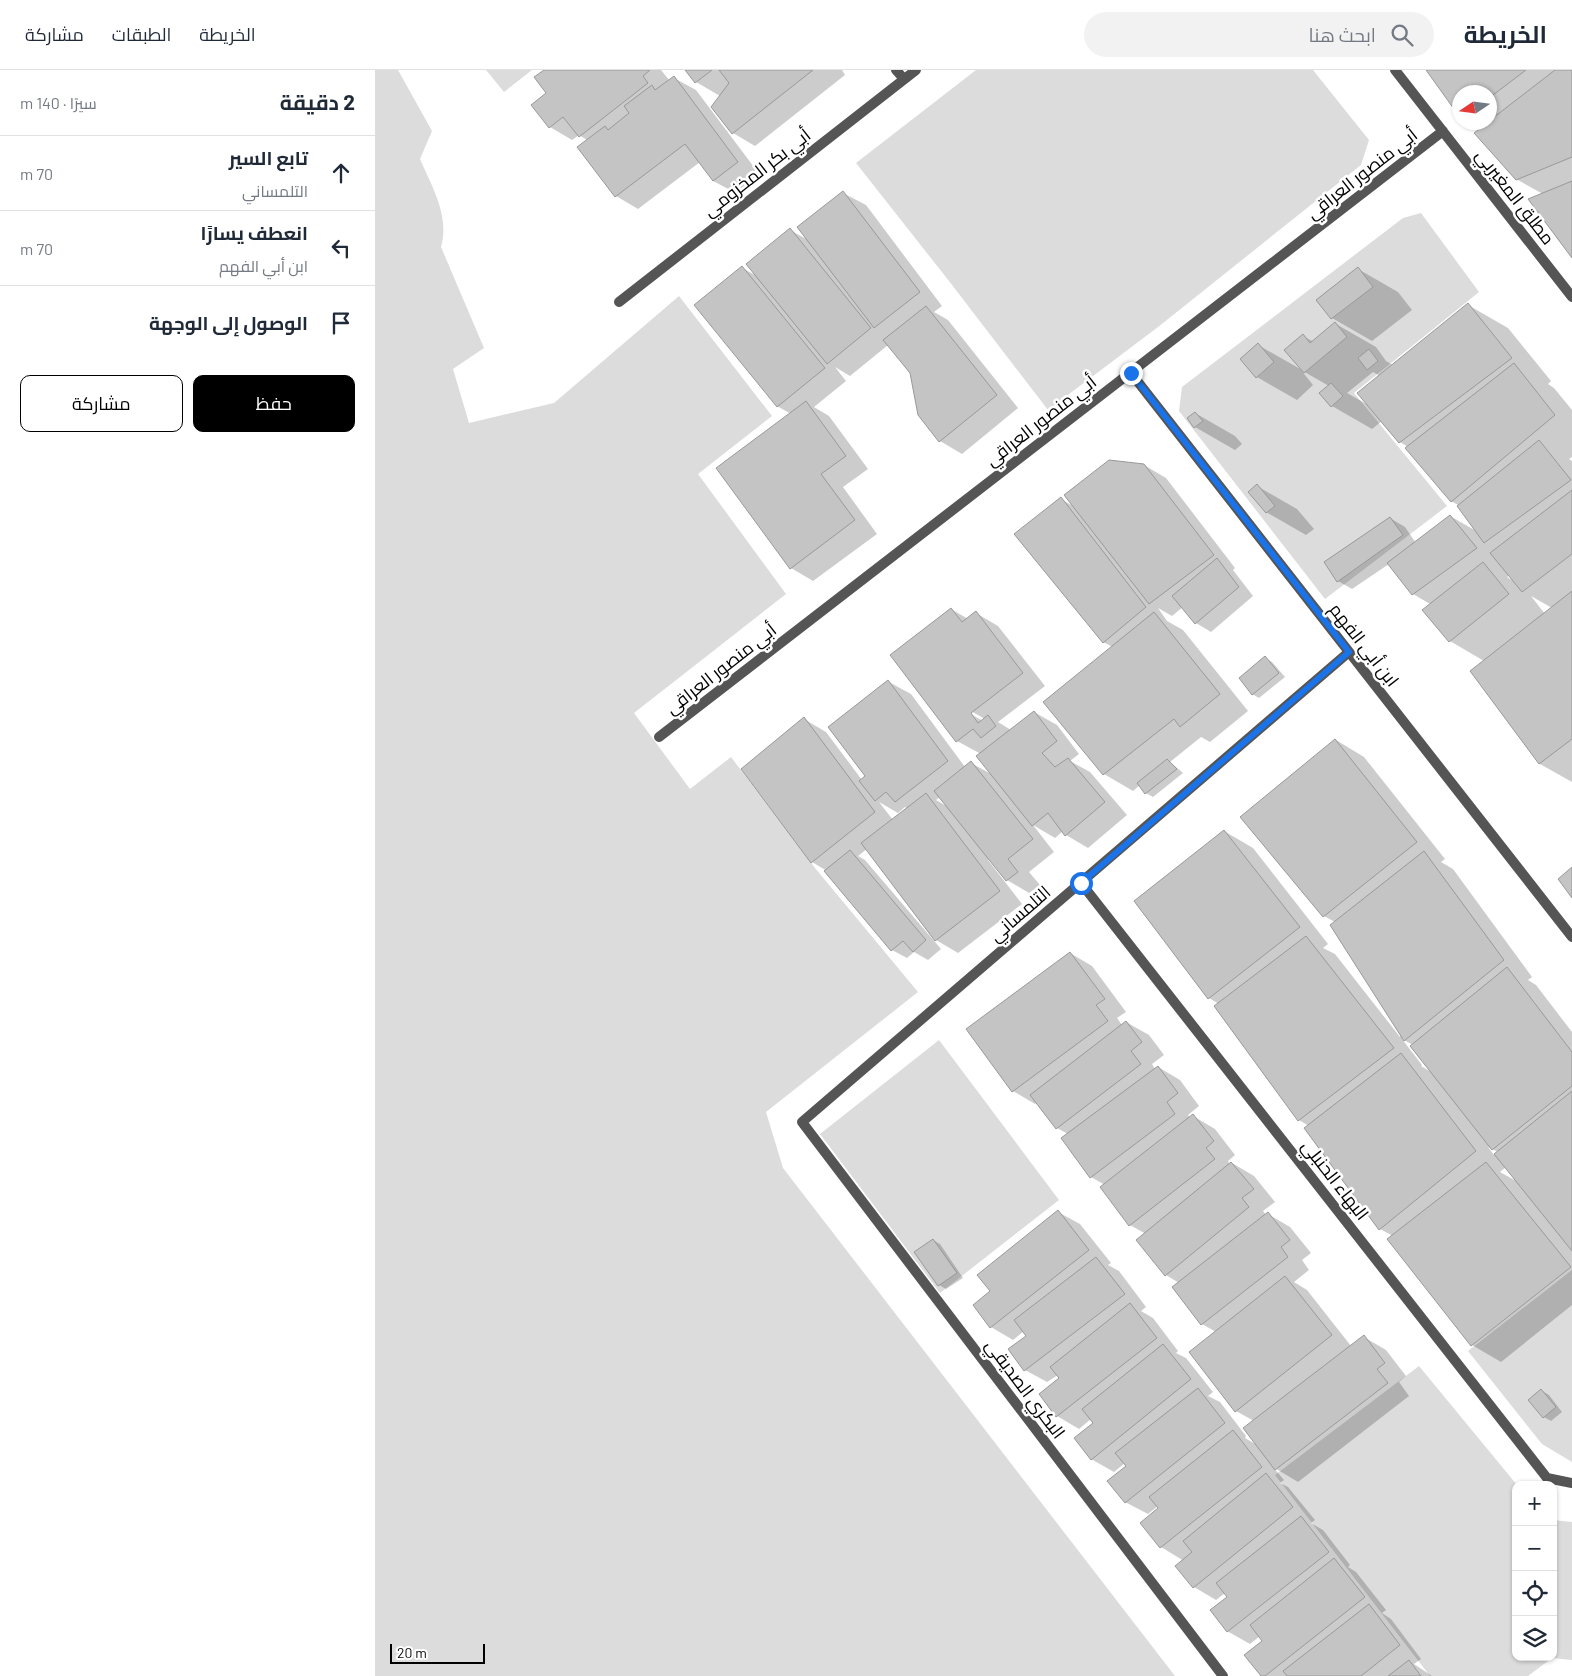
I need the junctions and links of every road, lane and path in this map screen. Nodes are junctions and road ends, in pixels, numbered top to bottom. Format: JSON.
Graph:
{"nodes":[{"id":1,"x":896,"y":70,"type":"edge"},
{"id":2,"x":916,"y":70,"type":"edge"},
{"id":3,"x":1395,"y":70,"type":"edge"},
{"id":4,"x":904,"y":80,"type":"junction"},
{"id":5,"x":1443,"y":131,"type":"junction"},
{"id":6,"x":1572,"y":297,"type":"edge"},
{"id":7,"x":619,"y":302,"type":"dead end"},
{"id":8,"x":1131,"y":373,"type":"junction"},
{"id":9,"x":1349,"y":652,"type":"junction"},
{"id":10,"x":659,"y":737,"type":"dead end"},
{"id":11,"x":1081,"y":883,"type":"junction"},
{"id":12,"x":1572,"y":937,"type":"edge"},
{"id":13,"x":802,"y":1122,"type":"joint"},
{"id":14,"x":1572,"y":1483,"type":"edge"},
{"id":15,"x":1223,"y":1676,"type":"edge"}],
"edges":[{"from":1,"to":4,"type":"street"},
{"from":2,"to":4,"type":"street","name":"أبي بكر المخزومي"},
{"from":3,"to":5,"type":"street","name":"مطلق المغيربي"},
{"from":4,"to":7,"type":"street","name":"أبي بكر المخزومي"},
{"from":5,"to":6,"type":"street","name":"مطلق المغيربي"},
{"from":5,"to":8,"type":"street","name":"أبي منصور العراقي"},
{"from":8,"to":9,"type":"street","name":"ابن أبي الفهم"},
{"from":8,"to":10,"type":"street","name":"أبي منصور العراقي"},
{"from":9,"to":11,"type":"street","name":"التلمساني"},
{"from":9,"to":12,"type":"street","name":"ابن أبي الفهم"},
{"from":11,"to":13,"type":"street","name":"التلمساني"},
{"from":11,"to":14,"type":"street","name":"البهاء الحنبلي"},
{"from":13,"to":15,"type":"street","name":"البكري الصديقي"}]}
